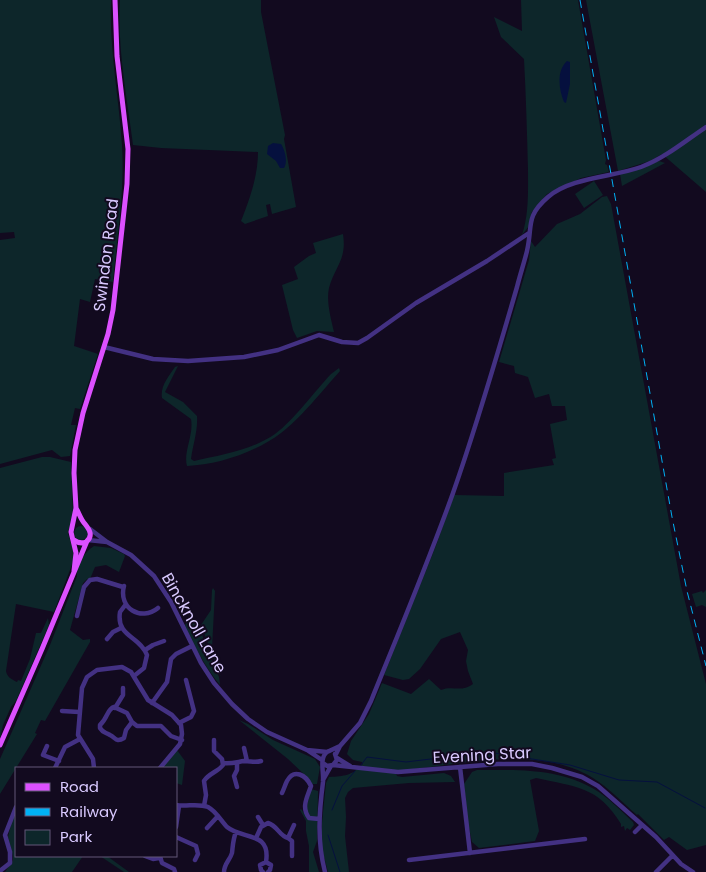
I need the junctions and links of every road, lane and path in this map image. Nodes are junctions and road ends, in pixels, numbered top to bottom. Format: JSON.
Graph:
{"nodes":[{"id":1,"x":115,"y":0,"type":"edge"},
{"id":2,"x":706,"y":128,"type":"edge"},
{"id":3,"x":528,"y":233,"type":"junction"},
{"id":4,"x":104,"y":347,"type":"junction"},
{"id":5,"x":76,"y":508,"type":"junction"},
{"id":6,"x":85,"y":524,"type":"junction"},
{"id":7,"x":73,"y":528,"type":"junction"},
{"id":8,"x":90,"y":529,"type":"junction"},
{"id":9,"x":74,"y":540,"type":"junction"},
{"id":10,"x":87,"y":541,"type":"junction"},
{"id":11,"x":107,"y":542,"type":"junction"},
{"id":12,"x":74,"y":571,"type":"junction"},
{"id":13,"x":126,"y":604,"type":"junction"},
{"id":14,"x":158,"y":608,"type":"dead end"},
{"id":15,"x":76,"y":616,"type":"dead end"},
{"id":16,"x":121,"y":628,"type":"junction"},
{"id":17,"x":107,"y":639,"type":"dead end"},
{"id":18,"x":164,"y":641,"type":"dead end"},
{"id":19,"x":192,"y":646,"type":"junction"},
{"id":20,"x":146,"y":650,"type":"junction"},
{"id":21,"x":134,"y":676,"type":"junction"},
{"id":22,"x":186,"y":680,"type":"dead end"},
{"id":23,"x":124,"y":688,"type":"dead end"},
{"id":24,"x":152,"y":703,"type":"junction"},
{"id":25,"x":115,"y":708,"type":"junction"},
{"id":26,"x":62,"y":711,"type":"dead end"},
{"id":27,"x":79,"y":712,"type":"junction"},
{"id":28,"x":132,"y":722,"type":"junction"},
{"id":29,"x":180,"y":723,"type":"junction"},
{"id":30,"x":80,"y":739,"type":"junction"},
{"id":31,"x":182,"y":740,"type":"junction"},
{"id":32,"x":214,"y":740,"type":"dead end"},
{"id":33,"x":0,"y":745,"type":"edge"},
{"id":34,"x":47,"y":746,"type":"dead end"},
{"id":35,"x":340,"y":746,"type":"junction"},
{"id":36,"x":244,"y":748,"type":"dead end"},
{"id":37,"x":307,"y":750,"type":"junction"},
{"id":38,"x":328,"y":751,"type":"junction"},
{"id":39,"x":337,"y":756,"type":"junction"},
{"id":40,"x":261,"y":760,"type":"dead end"},
{"id":41,"x":59,"y":761,"type":"junction"},
{"id":42,"x":323,"y":761,"type":"junction"},
{"id":43,"x":247,"y":762,"type":"junction"},
{"id":44,"x":223,"y":763,"type":"junction"},
{"id":45,"x":237,"y":764,"type":"junction"},
{"id":46,"x":332,"y":766,"type":"junction"},
{"id":47,"x":351,"y":766,"type":"junction"},
{"id":48,"x":56,"y":767,"type":"edge"},
{"id":49,"x":94,"y":767,"type":"edge"},
{"id":50,"x":161,"y":767,"type":"edge"},
{"id":51,"x":460,"y":767,"type":"junction"},
{"id":52,"x":323,"y":781,"type":"junction"},
{"id":53,"x":237,"y":787,"type":"dead end"},
{"id":54,"x":282,"y":793,"type":"dead end"},
{"id":55,"x":178,"y":805,"type":"edge"},
{"id":56,"x":204,"y":806,"type":"junction"},
{"id":57,"x":15,"y":810,"type":"edge"},
{"id":58,"x":218,"y":816,"type":"junction"},
{"id":59,"x":258,"y":817,"type":"dead end"},
{"id":60,"x":319,"y":819,"type":"junction"},
{"id":61,"x":642,"y":824,"type":"junction"},
{"id":62,"x":263,"y":825,"type":"junction"},
{"id":63,"x":294,"y":825,"type":"dead end"},
{"id":64,"x":207,"y":828,"type":"dead end"},
{"id":65,"x":236,"y":832,"type":"junction"},
{"id":66,"x":635,"y":832,"type":"dead end"},
{"id":67,"x":178,"y":838,"type":"edge"},
{"id":68,"x":256,"y":838,"type":"junction"},
{"id":69,"x":288,"y":838,"type":"junction"},
{"id":70,"x":585,"y":839,"type":"dead end"},
{"id":71,"x":470,"y":853,"type":"junction"},
{"id":72,"x":292,"y":856,"type":"dead end"},
{"id":73,"x":672,"y":856,"type":"junction"},
{"id":74,"x":148,"y":857,"type":"edge"},
{"id":75,"x":160,"y":857,"type":"edge"},
{"id":76,"x":195,"y":860,"type":"dead end"},
{"id":77,"x":409,"y":860,"type":"dead end"},
{"id":78,"x":266,"y":862,"type":"junction"},
{"id":79,"x":0,"y":871,"type":"edge"},
{"id":80,"x":269,"y":871,"type":"edge"},
{"id":81,"x":176,"y":872,"type":"edge"},
{"id":82,"x":224,"y":872,"type":"edge"},
{"id":83,"x":262,"y":872,"type":"edge"},
{"id":84,"x":278,"y":872,"type":"edge"},
{"id":85,"x":325,"y":872,"type":"edge"},
{"id":86,"x":656,"y":872,"type":"edge"},
{"id":87,"x":693,"y":872,"type":"edge"}],
"edges":[{"from":1,"to":4,"type":"main road","name":"Swindon Road"},
{"from":2,"to":3,"type":"street"},
{"from":3,"to":4,"type":"street"},
{"from":3,"to":35,"type":"street"},
{"from":4,"to":5,"type":"main road","name":"Swindon Road"},
{"from":5,"to":6,"type":"main road","name":"Swindon Road"},
{"from":5,"to":7,"type":"main road","name":"Swindon Road"},
{"from":6,"to":7,"type":"main road"},
{"from":6,"to":8,"type":"main road"},
{"from":7,"to":9,"type":"main road"},
{"from":8,"to":10,"type":"main road"},
{"from":8,"to":11,"type":"street","name":"Bincknoll Lane"},
{"from":9,"to":10,"type":"main road"},
{"from":9,"to":12,"type":"main road"},
{"from":10,"to":11,"type":"street","name":"Bincknoll Lane"},
{"from":10,"to":12,"type":"main road"},
{"from":11,"to":19,"type":"street","name":"Bincknoll Lane"},
{"from":12,"to":33,"type":"main road"},
{"from":13,"to":14,"type":"street"},
{"from":13,"to":15,"type":"street"},
{"from":13,"to":16,"type":"street"},
{"from":16,"to":17,"type":"street"},
{"from":16,"to":20,"type":"street"},
{"from":18,"to":20,"type":"street"},
{"from":19,"to":24,"type":"street"},
{"from":19,"to":37,"type":"street","name":"Bincknoll Lane"},
{"from":20,"to":21,"type":"street"},
{"from":21,"to":24,"type":"street"},
{"from":21,"to":27,"type":"street"},
{"from":22,"to":29,"type":"street"},
{"from":23,"to":25,"type":"street"},
{"from":24,"to":29,"type":"street"},
{"from":25,"to":28,"type":"street"},
{"from":25,"to":28,"type":"street"},
{"from":26,"to":27,"type":"street"},
{"from":27,"to":30,"type":"street"},
{"from":28,"to":31,"type":"street"},
{"from":29,"to":31,"type":"street"},
{"from":30,"to":41,"type":"street"},
{"from":30,"to":49,"type":"street"},
{"from":31,"to":50,"type":"street"},
{"from":32,"to":44,"type":"street"},
{"from":34,"to":41,"type":"street"},
{"from":35,"to":38,"type":"street"},
{"from":35,"to":39,"type":"street"},
{"from":36,"to":43,"type":"street"},
{"from":37,"to":38,"type":"street","name":"Bincknoll Lane"},
{"from":37,"to":42,"type":"street","name":"Bincknoll Lane"},
{"from":38,"to":39,"type":"street"},
{"from":38,"to":42,"type":"street"},
{"from":39,"to":46,"type":"street"},
{"from":39,"to":47,"type":"street","name":"Evening Star"},
{"from":40,"to":43,"type":"street"},
{"from":41,"to":48,"type":"street"},
{"from":42,"to":46,"type":"street"},
{"from":42,"to":52,"type":"street"},
{"from":43,"to":45,"type":"street"},
{"from":44,"to":45,"type":"street"},
{"from":44,"to":56,"type":"street"},
{"from":45,"to":53,"type":"street"},
{"from":46,"to":47,"type":"street","name":"Evening Star"},
{"from":46,"to":52,"type":"street"},
{"from":47,"to":51,"type":"street","name":"Evening Star"},
{"from":51,"to":61,"type":"street","name":"Evening Star"},
{"from":51,"to":71,"type":"street"},
{"from":52,"to":60,"type":"street"},
{"from":54,"to":60,"type":"street"},
{"from":55,"to":56,"type":"street"},
{"from":56,"to":58,"type":"street"},
{"from":57,"to":79,"type":"street"},
{"from":58,"to":64,"type":"street"},
{"from":58,"to":65,"type":"street"},
{"from":59,"to":62,"type":"street"},
{"from":60,"to":85,"type":"street"},
{"from":61,"to":66,"type":"street"},
{"from":61,"to":73,"type":"street","name":"Evening Star"},
{"from":62,"to":68,"type":"street"},
{"from":62,"to":69,"type":"street"},
{"from":63,"to":69,"type":"street"},
{"from":65,"to":68,"type":"street"},
{"from":65,"to":82,"type":"street"},
{"from":67,"to":76,"type":"street"},
{"from":68,"to":78,"type":"street"},
{"from":69,"to":72,"type":"street"},
{"from":70,"to":71,"type":"street"},
{"from":71,"to":77,"type":"street"},
{"from":73,"to":86,"type":"street"},
{"from":73,"to":87,"type":"street","name":"Evening Star"},
{"from":74,"to":75,"type":"street"},
{"from":75,"to":81,"type":"street"},
{"from":78,"to":80,"type":"street"},
{"from":78,"to":83,"type":"street"},
{"from":80,"to":84,"type":"street"}]}
